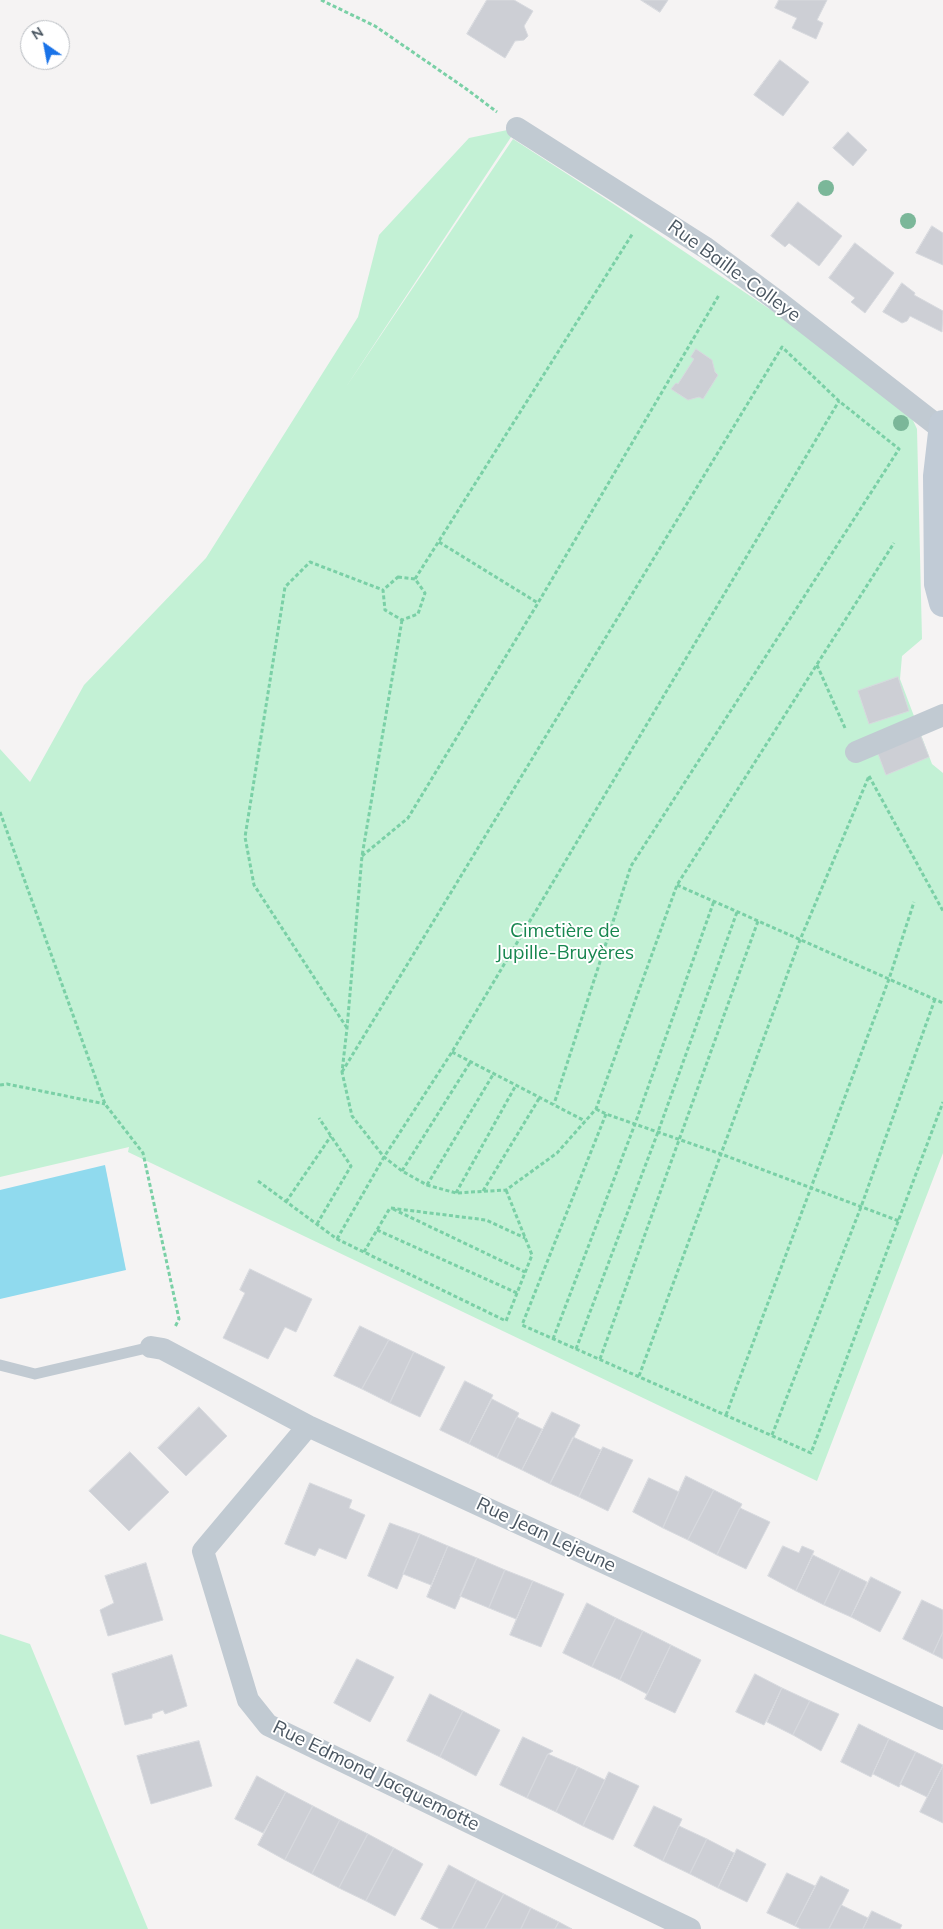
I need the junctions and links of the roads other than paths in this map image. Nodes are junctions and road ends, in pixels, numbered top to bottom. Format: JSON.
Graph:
{"nodes":[{"id":1,"x":518,"y":128,"type":"road end"},
{"id":2,"x":942,"y":427,"type":"edge"},
{"id":3,"x":943,"y":603,"type":"edge"},
{"id":4,"x":943,"y":715,"type":"edge"},
{"id":5,"x":856,"y":752,"type":"road end"},
{"id":6,"x":157,"y":1348,"type":"joint"},
{"id":7,"x":0,"y":1365,"type":"edge"},
{"id":8,"x":308,"y":1426,"type":"junction"},
{"id":9,"x":943,"y":1719,"type":"edge"},
{"id":10,"x":690,"y":1929,"type":"edge"}],
"edges":[{"from":1,"to":2,"type":"street","name":"Rue Baille-Colleye"},
{"from":2,"to":3,"type":"street"},
{"from":4,"to":5,"type":"street"},
{"from":6,"to":7,"type":"lane"},
{"from":6,"to":8,"type":"street","name":"Rue Jean Lejeune"},
{"from":8,"to":9,"type":"street","name":"Rue Jean Lejeune"},
{"from":8,"to":10,"type":"street","name":"Rue Edmond Jacquemotte"}]}
